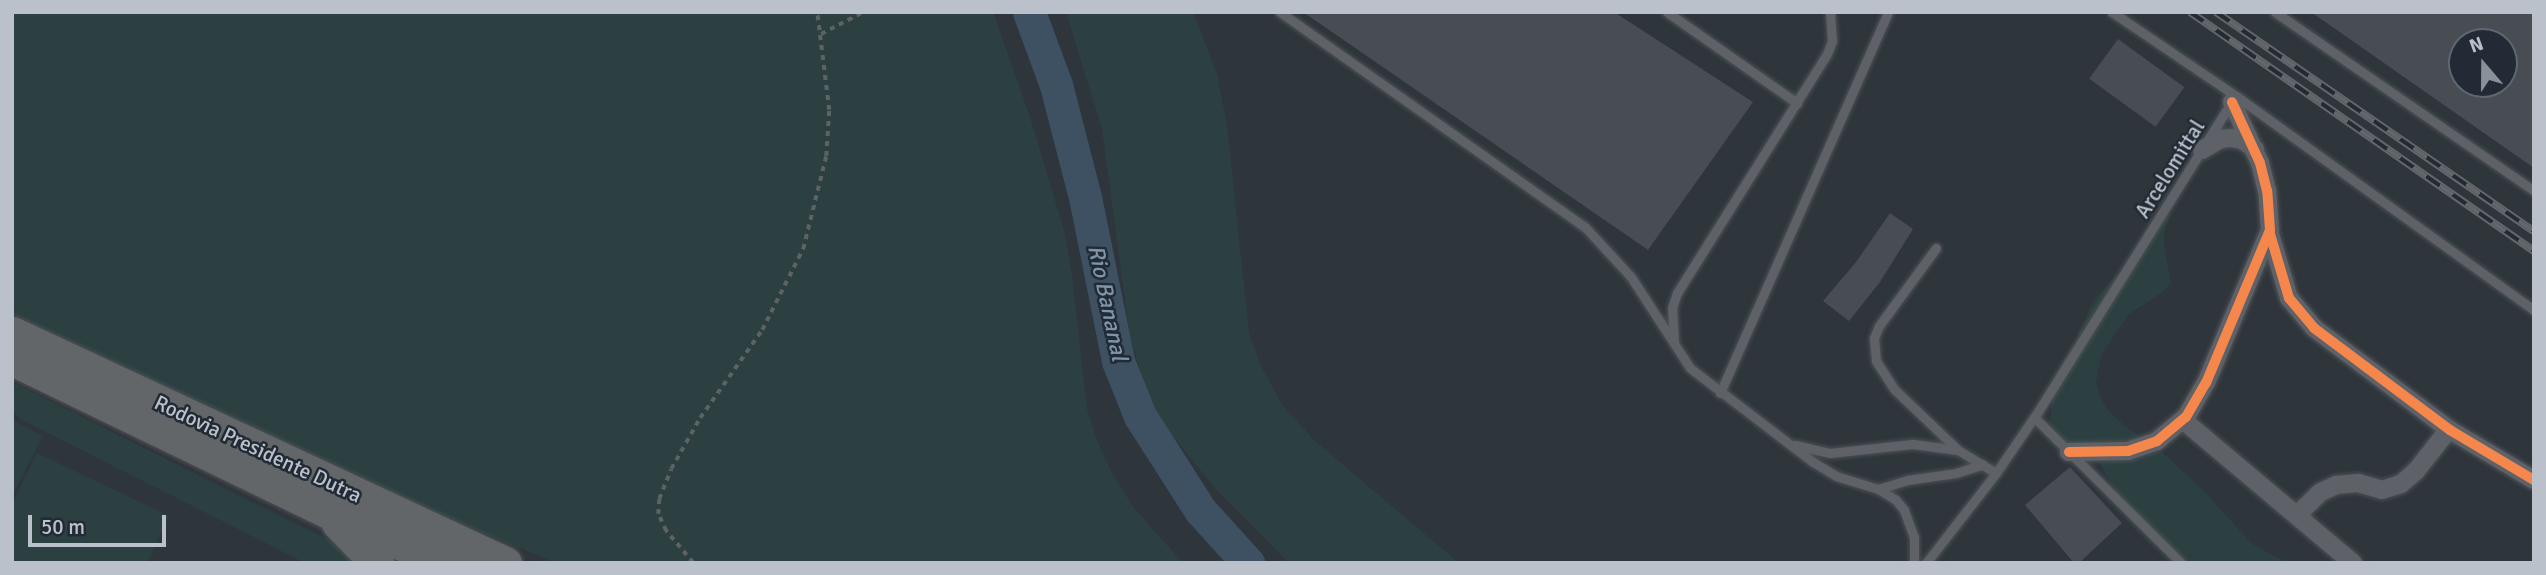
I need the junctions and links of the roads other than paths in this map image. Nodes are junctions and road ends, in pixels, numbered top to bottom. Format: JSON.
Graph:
{"nodes":[{"id":1,"x":1280,"y":12,"type":"edge"},
{"id":2,"x":1667,"y":12,"type":"edge"},
{"id":3,"x":1830,"y":12,"type":"edge"},
{"id":4,"x":1888,"y":12,"type":"edge"},
{"id":5,"x":2112,"y":12,"type":"edge"},
{"id":6,"x":2274,"y":12,"type":"edge"},
{"id":7,"x":2234,"y":99,"type":"junction"},
{"id":8,"x":1797,"y":103,"type":"junction"},
{"id":9,"x":2255,"y":149,"type":"junction"},
{"id":10,"x":2202,"y":150,"type":"junction"},
{"id":11,"x":2534,"y":191,"type":"edge"},
{"id":12,"x":2270,"y":230,"type":"junction"},
{"id":13,"x":1936,"y":248,"type":"dead end"},
{"id":14,"x":2534,"y":310,"type":"edge"},
{"id":15,"x":12,"y":333,"type":"edge"},
{"id":16,"x":1674,"y":348,"type":"junction"},
{"id":17,"x":12,"y":359,"type":"edge"},
{"id":18,"x":1720,"y":393,"type":"junction"},
{"id":19,"x":2034,"y":417,"type":"junction"},
{"id":20,"x":2183,"y":420,"type":"junction"},
{"id":21,"x":2449,"y":429,"type":"junction"},
{"id":22,"x":1786,"y":442,"type":"junction"},
{"id":23,"x":1958,"y":450,"type":"junction"},
{"id":24,"x":2069,"y":452,"type":"junction"},
{"id":25,"x":1983,"y":464,"type":"junction"},
{"id":26,"x":1996,"y":473,"type":"junction"},
{"id":27,"x":2534,"y":480,"type":"edge"},
{"id":28,"x":1878,"y":489,"type":"junction"},
{"id":29,"x":327,"y":511,"type":"junction"},
{"id":30,"x":2297,"y":515,"type":"junction"},
{"id":31,"x":377,"y":563,"type":"edge"},
{"id":32,"x":445,"y":563,"type":"edge"},
{"id":33,"x":505,"y":563,"type":"edge"},
{"id":34,"x":1913,"y":563,"type":"edge"},
{"id":35,"x":1926,"y":563,"type":"edge"},
{"id":36,"x":2181,"y":563,"type":"edge"},
{"id":37,"x":2353,"y":563,"type":"edge"}],
"edges":[{"from":1,"to":16,"type":"lane"},
{"from":2,"to":8,"type":"lane"},
{"from":3,"to":8,"type":"lane"},
{"from":4,"to":18,"type":"lane"},
{"from":5,"to":7,"type":"lane"},
{"from":6,"to":11,"type":"lane"},
{"from":7,"to":9,"type":"street"},
{"from":7,"to":10,"type":"lane","name":"Arcelomittal"},
{"from":7,"to":14,"type":"lane"},
{"from":8,"to":16,"type":"lane"},
{"from":9,"to":10,"type":"street"},
{"from":9,"to":12,"type":"street"},
{"from":10,"to":19,"type":"lane","name":"Arcelomittal"},
{"from":12,"to":20,"type":"street"},
{"from":12,"to":21,"type":"street"},
{"from":13,"to":23,"type":"lane"},
{"from":15,"to":33,"type":"highway","name":"Rodovia Presidente Dutra"},
{"from":16,"to":18,"type":"lane"},
{"from":17,"to":29,"type":"highway","name":"Rodovia Presidente Dutra"},
{"from":18,"to":22,"type":"lane"},
{"from":19,"to":24,"type":"lane"},
{"from":19,"to":26,"type":"lane","name":"Arcelomittal"},
{"from":20,"to":24,"type":"street"},
{"from":20,"to":30,"type":"street"},
{"from":21,"to":27,"type":"street"},
{"from":21,"to":30,"type":"street"},
{"from":22,"to":23,"type":"lane"},
{"from":22,"to":28,"type":"lane"},
{"from":23,"to":25,"type":"lane"},
{"from":24,"to":36,"type":"lane"},
{"from":25,"to":26,"type":"lane"},
{"from":25,"to":28,"type":"lane"},
{"from":26,"to":35,"type":"lane","name":"Arcelomittal"},
{"from":28,"to":34,"type":"lane"},
{"from":29,"to":31,"type":"highway"},
{"from":29,"to":32,"type":"highway","name":"Rodovia Presidente Dutra"},
{"from":30,"to":37,"type":"street"}]}
